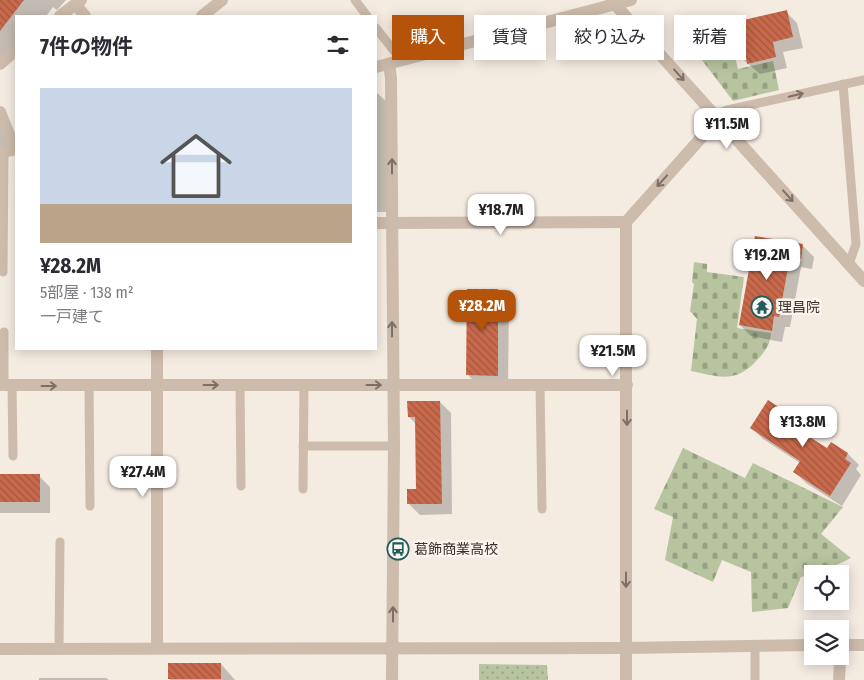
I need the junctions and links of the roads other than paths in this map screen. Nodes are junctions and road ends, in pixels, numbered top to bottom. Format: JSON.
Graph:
{"nodes":[{"id":1,"x":222,"y":0,"type":"edge"},
{"id":2,"x":355,"y":0,"type":"edge"},
{"id":3,"x":631,"y":0,"type":"edge"},
{"id":4,"x":78,"y":2,"type":"edge"},
{"id":5,"x":613,"y":2,"type":"edge"},
{"id":6,"x":61,"y":15,"type":"edge"},
{"id":7,"x":84,"y":15,"type":"edge"},
{"id":8,"x":203,"y":15,"type":"edge"},
{"id":9,"x":367,"y":15,"type":"edge"},
{"id":10,"x":377,"y":29,"type":"edge"},
{"id":11,"x":15,"y":51,"type":"edge"},
{"id":12,"x":402,"y":61,"type":"junction"},
{"id":13,"x":0,"y":64,"type":"edge"},
{"id":14,"x":382,"y":66,"type":"edge"},
{"id":15,"x":864,"y":80,"type":"edge"},
{"id":16,"x":843,"y":84,"type":"junction"},
{"id":17,"x":0,"y":112,"type":"edge"},
{"id":18,"x":716,"y":117,"type":"junction"},
{"id":19,"x":9,"y":150,"type":"edge"},
{"id":20,"x":626,"y":222,"type":"junction"},
{"id":21,"x":377,"y":223,"type":"edge"},
{"id":22,"x":392,"y":223,"type":"junction"},
{"id":23,"x":849,"y":264,"type":"junction"},
{"id":24,"x":3,"y":272,"type":"dead end"},
{"id":25,"x":864,"y":281,"type":"edge"},
{"id":26,"x":4,"y":332,"type":"dead end"},
{"id":27,"x":157,"y":350,"type":"edge"},
{"id":28,"x":304,"y":384,"type":"junction"},
{"id":29,"x":393,"y":384,"type":"junction"},
{"id":30,"x":5,"y":385,"type":"edge"},
{"id":31,"x":157,"y":385,"type":"junction"},
{"id":32,"x":240,"y":385,"type":"junction"},
{"id":33,"x":540,"y":385,"type":"junction"},
{"id":34,"x":627,"y":385,"type":"junction"},
{"id":35,"x":89,"y":386,"type":"junction"},
{"id":36,"x":303,"y":446,"type":"junction"},
{"id":37,"x":394,"y":446,"type":"junction"},
{"id":38,"x":13,"y":456,"type":"dead end"},
{"id":39,"x":241,"y":486,"type":"dead end"},
{"id":40,"x":303,"y":488,"type":"dead end"},
{"id":41,"x":90,"y":506,"type":"dead end"},
{"id":42,"x":542,"y":509,"type":"dead end"},
{"id":43,"x":60,"y":542,"type":"dead end"},
{"id":44,"x":755,"y":645,"type":"junction"},
{"id":45,"x":804,"y":645,"type":"edge"},
{"id":46,"x":849,"y":645,"type":"edge"},
{"id":47,"x":864,"y":645,"type":"edge"},
{"id":48,"x":392,"y":647,"type":"junction"},
{"id":49,"x":59,"y":648,"type":"junction"},
{"id":50,"x":157,"y":648,"type":"junction"},
{"id":51,"x":626,"y":648,"type":"junction"},
{"id":52,"x":0,"y":649,"type":"edge"},
{"id":53,"x":840,"y":665,"type":"edge"},
{"id":54,"x":392,"y":680,"type":"edge"},
{"id":55,"x":626,"y":680,"type":"edge"},
{"id":56,"x":755,"y":680,"type":"edge"},
{"id":57,"x":839,"y":680,"type":"edge"}],
"edges":[{"from":1,"to":8,"type":"street"},
{"from":2,"to":9,"type":"lane"},
{"from":3,"to":5,"type":"street"},
{"from":4,"to":6,"type":"street"},
{"from":4,"to":7,"type":"street"},
{"from":5,"to":12,"type":"street"},
{"from":5,"to":18,"type":"street","one_way":true},
{"from":10,"to":12,"type":"lane"},
{"from":11,"to":13,"type":"street"},
{"from":12,"to":14,"type":"street"},
{"from":22,"to":14,"type":"street","one_way":true},
{"from":15,"to":16,"type":"lane"},
{"from":18,"to":16,"type":"lane","one_way":true},
{"from":16,"to":23,"type":"lane"},
{"from":17,"to":19,"type":"street"},
{"from":18,"to":20,"type":"street","one_way":true},
{"from":18,"to":23,"type":"street","one_way":true},
{"from":19,"to":24,"type":"lane"},
{"from":20,"to":22,"type":"street"},
{"from":20,"to":34,"type":"street"},
{"from":21,"to":22,"type":"street"},
{"from":29,"to":22,"type":"street","one_way":true},
{"from":23,"to":25,"type":"street"},
{"from":26,"to":30,"type":"lane"},
{"from":27,"to":31,"type":"street"},
{"from":28,"to":29,"type":"street","one_way":true},
{"from":28,"to":32,"type":"street"},
{"from":28,"to":36,"type":"lane"},
{"from":29,"to":33,"type":"street"},
{"from":29,"to":37,"type":"street"},
{"from":30,"to":35,"type":"street","one_way":true},
{"from":30,"to":38,"type":"lane"},
{"from":31,"to":32,"type":"street","one_way":true},
{"from":31,"to":35,"type":"street"},
{"from":31,"to":50,"type":"street"},
{"from":32,"to":39,"type":"lane"},
{"from":33,"to":34,"type":"street"},
{"from":33,"to":42,"type":"lane"},
{"from":34,"to":51,"type":"street","one_way":true},
{"from":35,"to":41,"type":"lane"},
{"from":36,"to":37,"type":"lane"},
{"from":36,"to":40,"type":"lane"},
{"from":48,"to":37,"type":"street","one_way":true},
{"from":43,"to":49,"type":"lane"},
{"from":44,"to":45,"type":"street"},
{"from":44,"to":51,"type":"street"},
{"from":44,"to":56,"type":"lane"},
{"from":46,"to":47,"type":"street"},
{"from":48,"to":50,"type":"street"},
{"from":48,"to":51,"type":"street"},
{"from":48,"to":54,"type":"street"},
{"from":49,"to":50,"type":"street"},
{"from":49,"to":52,"type":"street"},
{"from":51,"to":55,"type":"street"},
{"from":53,"to":57,"type":"street"}]}
